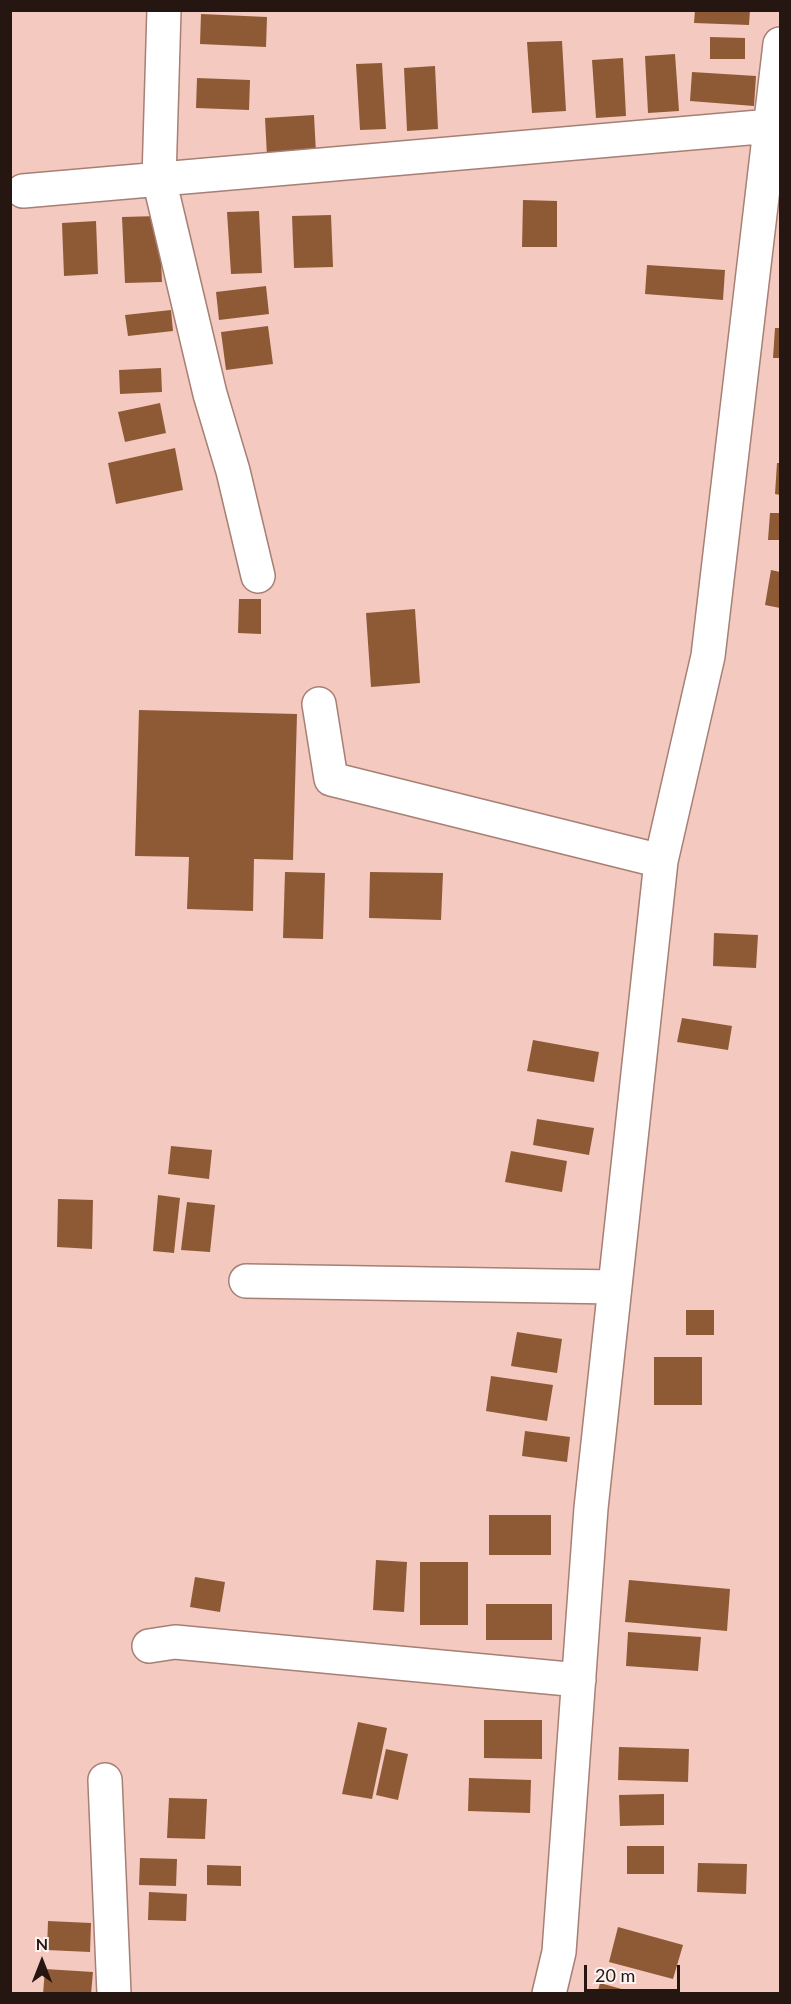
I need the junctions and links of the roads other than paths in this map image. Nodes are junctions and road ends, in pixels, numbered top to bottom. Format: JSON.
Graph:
{"nodes":[{"id":1,"x":164,"y":10,"type":"edge"},
{"id":2,"x":780,"y":44,"type":"edge"},
{"id":3,"x":771,"y":126,"type":"junction"},
{"id":4,"x":159,"y":179,"type":"junction"},
{"id":5,"x":23,"y":192,"type":"dead end"},
{"id":6,"x":258,"y":576,"type":"dead end"},
{"id":7,"x":319,"y":704,"type":"dead end"},
{"id":8,"x":661,"y":861,"type":"junction"},
{"id":9,"x":246,"y":1281,"type":"dead end"},
{"id":10,"x":615,"y":1287,"type":"junction"},
{"id":11,"x":149,"y":1646,"type":"dead end"},
{"id":12,"x":579,"y":1680,"type":"junction"},
{"id":13,"x":105,"y":1780,"type":"dead end"},
{"id":14,"x":114,"y":1994,"type":"edge"},
{"id":15,"x":549,"y":1994,"type":"edge"}],
"edges":[{"from":1,"to":4,"type":"street"},
{"from":2,"to":3,"type":"street"},
{"from":3,"to":4,"type":"street"},
{"from":3,"to":8,"type":"street"},
{"from":4,"to":5,"type":"street"},
{"from":4,"to":6,"type":"street"},
{"from":7,"to":8,"type":"street"},
{"from":8,"to":10,"type":"street"},
{"from":9,"to":10,"type":"street"},
{"from":10,"to":12,"type":"street"},
{"from":11,"to":12,"type":"street"},
{"from":12,"to":15,"type":"street"},
{"from":13,"to":14,"type":"street"}]}
